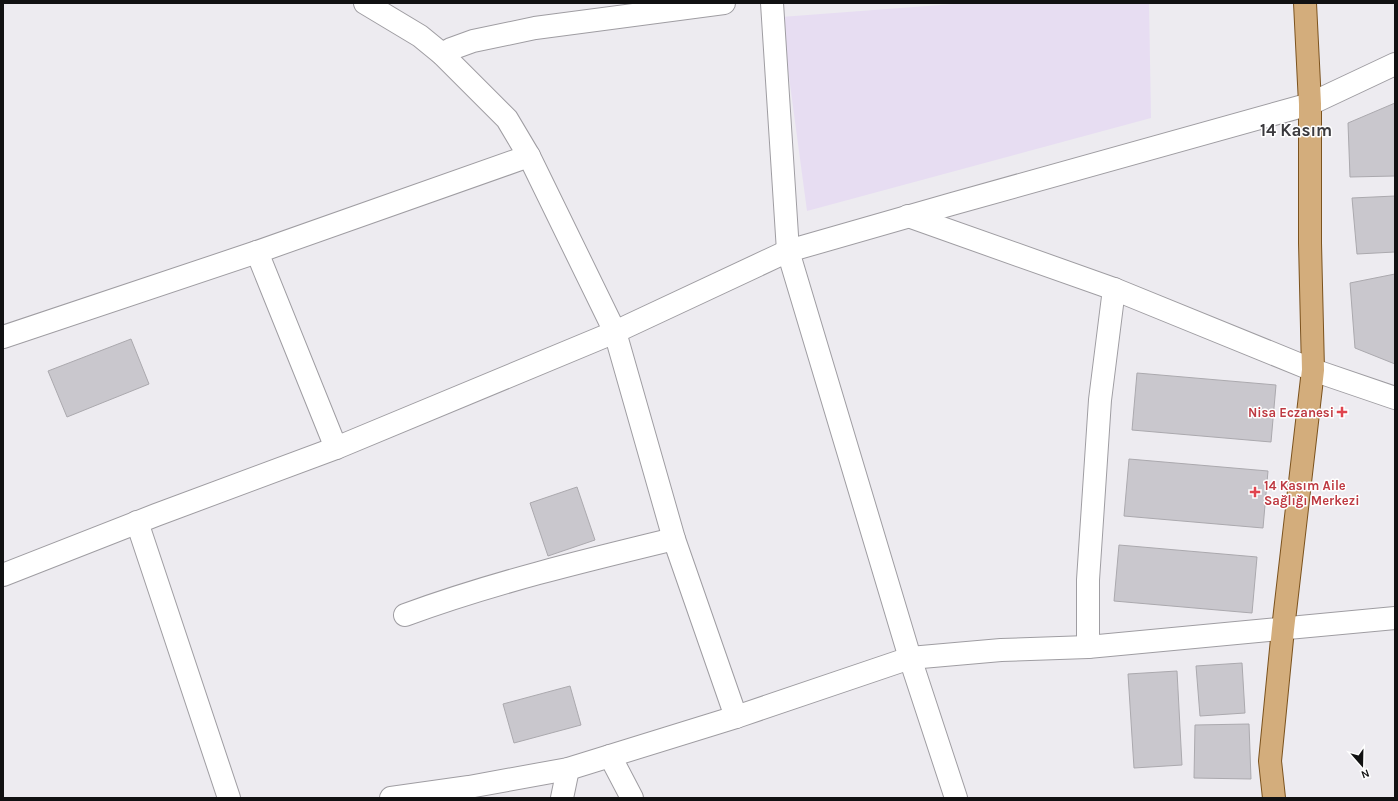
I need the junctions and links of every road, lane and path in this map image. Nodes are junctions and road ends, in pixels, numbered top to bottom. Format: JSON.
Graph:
{"nodes":[{"id":1,"x":365,"y":3,"type":"edge"},
{"id":2,"x":724,"y":3,"type":"edge"},
{"id":3,"x":772,"y":3,"type":"edge"},
{"id":4,"x":1305,"y":3,"type":"edge"},
{"id":5,"x":442,"y":54,"type":"junction"},
{"id":6,"x":1395,"y":64,"type":"edge"},
{"id":7,"x":1310,"y":104,"type":"junction"},
{"id":8,"x":529,"y":156,"type":"junction"},
{"id":9,"x":908,"y":216,"type":"junction"},
{"id":10,"x":788,"y":251,"type":"junction"},
{"id":11,"x":257,"y":252,"type":"junction"},
{"id":12,"x":1114,"y":289,"type":"junction"},
{"id":13,"x":615,"y":332,"type":"junction"},
{"id":14,"x":3,"y":337,"type":"edge"},
{"id":15,"x":1313,"y":370,"type":"junction"},
{"id":16,"x":1395,"y":398,"type":"edge"},
{"id":17,"x":336,"y":448,"type":"junction"},
{"id":18,"x":137,"y":522,"type":"junction"},
{"id":19,"x":674,"y":539,"type":"junction"},
{"id":20,"x":3,"y":575,"type":"edge"},
{"id":21,"x":405,"y":614,"type":"dead end"},
{"id":22,"x":1395,"y":618,"type":"edge"},
{"id":23,"x":1283,"y":629,"type":"junction"},
{"id":24,"x":1088,"y":647,"type":"junction"},
{"id":25,"x":910,"y":658,"type":"junction"},
{"id":26,"x":736,"y":717,"type":"junction"},
{"id":27,"x":610,"y":756,"type":"junction"},
{"id":28,"x":568,"y":770,"type":"junction"},
{"id":29,"x":468,"y":792,"type":"edge"},
{"id":30,"x":229,"y":798,"type":"edge"},
{"id":31,"x":391,"y":798,"type":"edge"},
{"id":32,"x":562,"y":798,"type":"edge"},
{"id":33,"x":632,"y":798,"type":"edge"},
{"id":34,"x":956,"y":798,"type":"edge"},
{"id":35,"x":1274,"y":798,"type":"edge"}],
"edges":[{"from":1,"to":5,"type":"street"},
{"from":2,"to":5,"type":"street"},
{"from":3,"to":10,"type":"street"},
{"from":4,"to":7,"type":"main road"},
{"from":5,"to":8,"type":"street"},
{"from":6,"to":7,"type":"street"},
{"from":7,"to":9,"type":"street"},
{"from":7,"to":15,"type":"main road"},
{"from":8,"to":11,"type":"street"},
{"from":8,"to":13,"type":"street"},
{"from":9,"to":10,"type":"street"},
{"from":9,"to":12,"type":"street"},
{"from":10,"to":13,"type":"street"},
{"from":10,"to":25,"type":"street"},
{"from":11,"to":14,"type":"street"},
{"from":11,"to":17,"type":"street"},
{"from":12,"to":15,"type":"street"},
{"from":12,"to":24,"type":"street"},
{"from":13,"to":17,"type":"street"},
{"from":13,"to":19,"type":"street"},
{"from":15,"to":16,"type":"street"},
{"from":15,"to":23,"type":"main road"},
{"from":17,"to":18,"type":"street"},
{"from":18,"to":20,"type":"street"},
{"from":18,"to":30,"type":"street"},
{"from":19,"to":21,"type":"street"},
{"from":19,"to":26,"type":"street"},
{"from":22,"to":23,"type":"street"},
{"from":23,"to":24,"type":"street"},
{"from":23,"to":35,"type":"main road"},
{"from":24,"to":25,"type":"street"},
{"from":25,"to":26,"type":"street"},
{"from":25,"to":34,"type":"street"},
{"from":26,"to":27,"type":"street"},
{"from":27,"to":28,"type":"street"},
{"from":27,"to":33,"type":"street"},
{"from":28,"to":29,"type":"street"},
{"from":28,"to":32,"type":"street"},
{"from":29,"to":31,"type":"street"}]}
